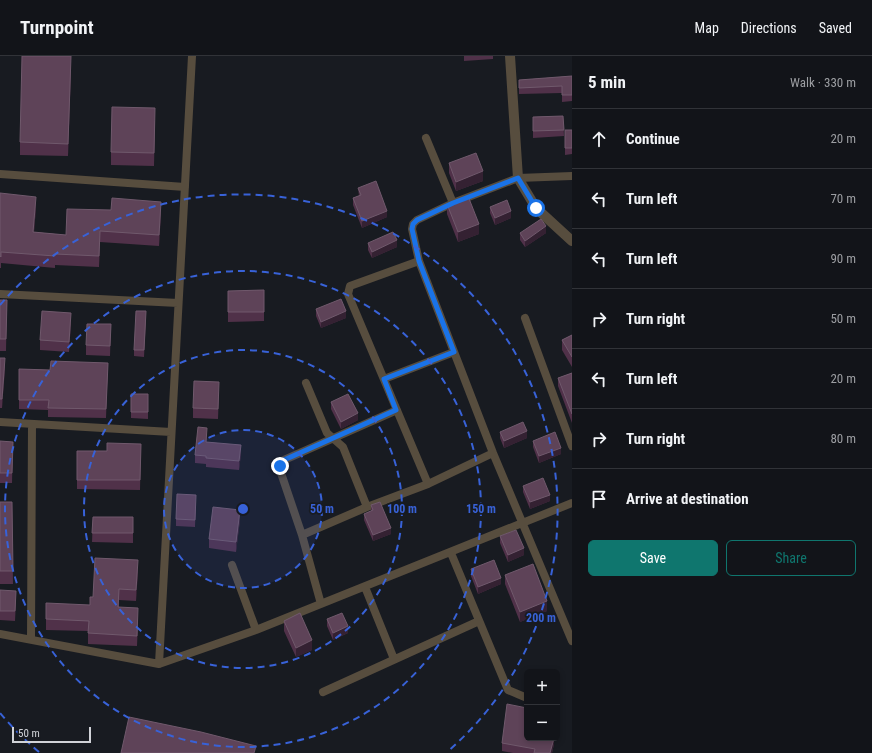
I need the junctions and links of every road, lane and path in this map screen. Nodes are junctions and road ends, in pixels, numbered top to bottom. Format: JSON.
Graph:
{"nodes":[{"id":1,"x":192,"y":56,"type":"edge"},
{"id":2,"x":510,"y":56,"type":"edge"},
{"id":3,"x":426,"y":138,"type":"dead end"},
{"id":4,"x":0,"y":174,"type":"edge"},
{"id":5,"x":572,"y":176,"type":"edge"},
{"id":6,"x":518,"y":178,"type":"junction"},
{"id":7,"x":185,"y":187,"type":"junction"},
{"id":8,"x":453,"y":203,"type":"junction"},
{"id":9,"x":572,"y":241,"type":"edge"},
{"id":10,"x":419,"y":261,"type":"junction"},
{"id":11,"x":0,"y":294,"type":"edge"},
{"id":12,"x":178,"y":303,"type":"junction"},
{"id":13,"x":525,"y":318,"type":"dead end"},
{"id":14,"x":454,"y":352,"type":"junction"},
{"id":15,"x":384,"y":379,"type":"junction"},
{"id":16,"x":306,"y":383,"type":"dead end"},
{"id":17,"x":396,"y":410,"type":"junction"},
{"id":18,"x":0,"y":422,"type":"edge"},
{"id":19,"x":32,"y":424,"type":"junction"},
{"id":20,"x":171,"y":432,"type":"junction"},
{"id":21,"x":330,"y":438,"type":"junction"},
{"id":22,"x":572,"y":446,"type":"edge"},
{"id":23,"x":493,"y":453,"type":"junction"},
{"id":24,"x":428,"y":484,"type":"junction"},
{"id":25,"x":572,"y":504,"type":"edge"},
{"id":26,"x":366,"y":507,"type":"junction"},
{"id":27,"x":524,"y":524,"type":"junction"},
{"id":28,"x":302,"y":535,"type":"junction"},
{"id":29,"x":451,"y":553,"type":"junction"},
{"id":30,"x":232,"y":564,"type":"dead end"},
{"id":31,"x":364,"y":587,"type":"junction"},
{"id":32,"x":321,"y":604,"type":"junction"},
{"id":33,"x":479,"y":621,"type":"junction"},
{"id":34,"x":570,"y":629,"type":"edge"},
{"id":35,"x":256,"y":630,"type":"junction"},
{"id":36,"x":0,"y":634,"type":"edge"},
{"id":37,"x":31,"y":639,"type":"junction"},
{"id":38,"x":572,"y":641,"type":"edge"},
{"id":39,"x":394,"y":660,"type":"junction"},
{"id":40,"x":159,"y":664,"type":"junction"},
{"id":41,"x":323,"y":692,"type":"dead end"},
{"id":42,"x":524,"y":697,"type":"edge"}],
"edges":[{"from":1,"to":7,"type":"street"},
{"from":2,"to":6,"type":"street"},
{"from":3,"to":8,"type":"street"},
{"from":4,"to":7,"type":"street"},
{"from":5,"to":6,"type":"street"},
{"from":6,"to":8,"type":"street"},
{"from":6,"to":9,"type":"street"},
{"from":7,"to":12,"type":"street"},
{"from":8,"to":10,"type":"street"},
{"from":10,"to":14,"type":"street"},
{"from":10,"to":15,"type":"street"},
{"from":11,"to":12,"type":"street"},
{"from":12,"to":20,"type":"street"},
{"from":13,"to":22,"type":"street"},
{"from":14,"to":15,"type":"street"},
{"from":14,"to":23,"type":"street"},
{"from":15,"to":17,"type":"street"},
{"from":16,"to":21,"type":"street"},
{"from":17,"to":21,"type":"street"},
{"from":17,"to":24,"type":"street"},
{"from":18,"to":19,"type":"street"},
{"from":19,"to":20,"type":"street"},
{"from":19,"to":37,"type":"street"},
{"from":20,"to":40,"type":"street"},
{"from":21,"to":26,"type":"street"},
{"from":21,"to":28,"type":"street"},
{"from":23,"to":24,"type":"street"},
{"from":23,"to":27,"type":"street"},
{"from":24,"to":26,"type":"street"},
{"from":25,"to":27,"type":"street"},
{"from":26,"to":28,"type":"street"},
{"from":27,"to":29,"type":"street"},
{"from":27,"to":34,"type":"street"},
{"from":28,"to":32,"type":"street"},
{"from":29,"to":31,"type":"street"},
{"from":29,"to":33,"type":"street"},
{"from":30,"to":35,"type":"street"},
{"from":31,"to":32,"type":"street"},
{"from":31,"to":39,"type":"street"},
{"from":32,"to":35,"type":"street"},
{"from":33,"to":39,"type":"street"},
{"from":33,"to":42,"type":"street"},
{"from":34,"to":38,"type":"street"},
{"from":35,"to":40,"type":"street"},
{"from":36,"to":37,"type":"street"},
{"from":37,"to":40,"type":"street"},
{"from":39,"to":41,"type":"street"}]}
